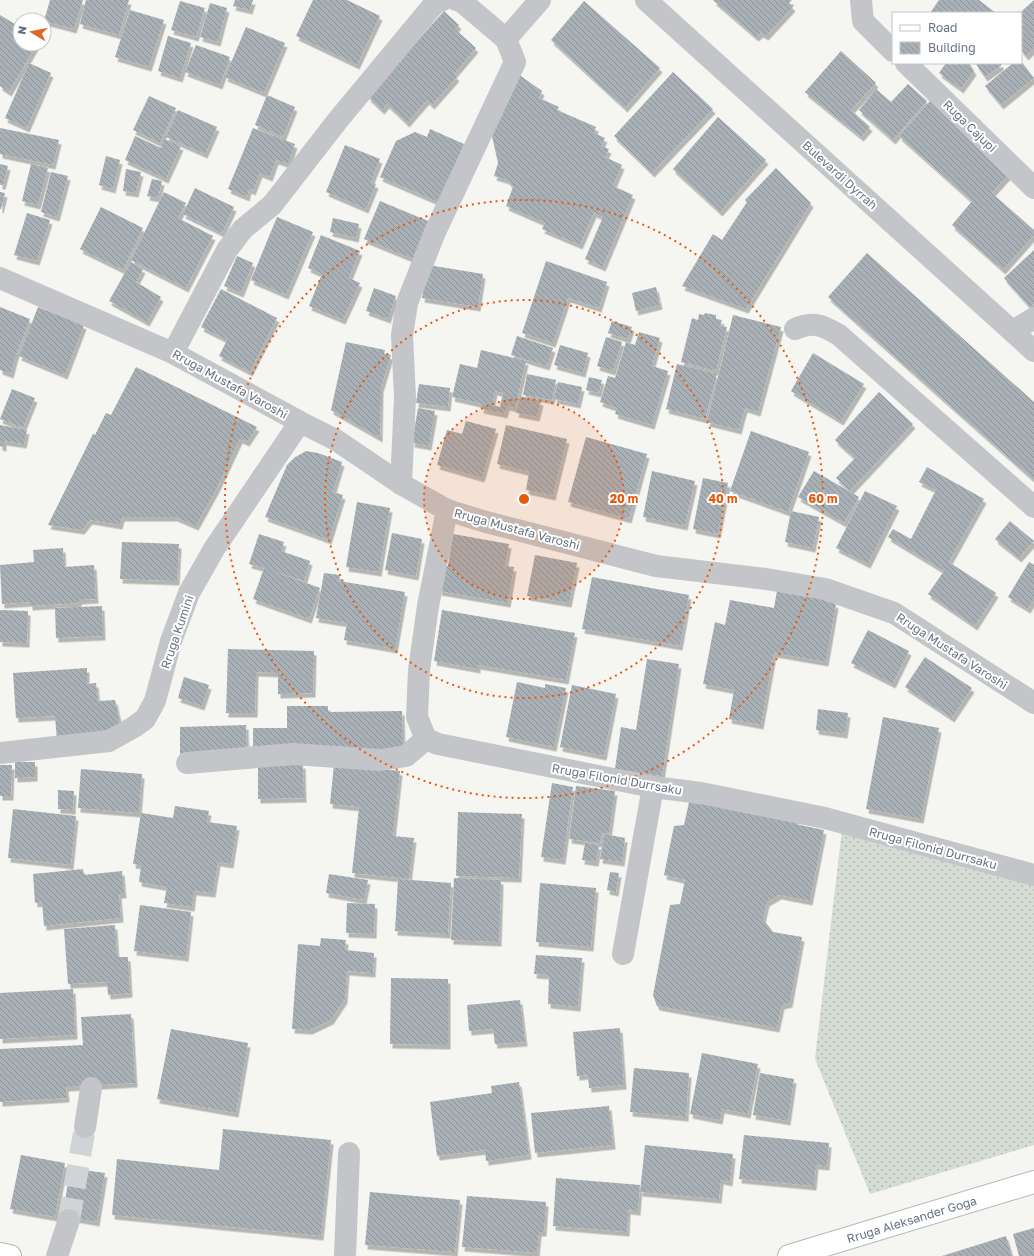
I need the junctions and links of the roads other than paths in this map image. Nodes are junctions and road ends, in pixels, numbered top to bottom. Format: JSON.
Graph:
{"nodes":[{"id":1,"x":443,"y":0,"type":"edge"},
{"id":2,"x":456,"y":0,"type":"edge"},
{"id":3,"x":540,"y":0,"type":"edge"},
{"id":4,"x":646,"y":0,"type":"edge"},
{"id":5,"x":861,"y":0,"type":"edge"},
{"id":6,"x":506,"y":39,"type":"junction"},
{"id":7,"x":892,"y":50,"type":"edge"},
{"id":8,"x":907,"y":64,"type":"edge"},
{"id":9,"x":1034,"y":188,"type":"edge"},
{"id":10,"x":0,"y":278,"type":"edge"},
{"id":11,"x":1034,"y":318,"type":"edge"},
{"id":12,"x":795,"y":329,"type":"dead end"},
{"id":13,"x":1013,"y":331,"type":"junction"},
{"id":14,"x":1034,"y":351,"type":"edge"},
{"id":15,"x":173,"y":353,"type":"junction"},
{"id":16,"x":300,"y":422,"type":"junction"},
{"id":17,"x":401,"y":484,"type":"junction"},
{"id":18,"x":1034,"y":507,"type":"edge"},
{"id":19,"x":447,"y":510,"type":"junction"},
{"id":20,"x":1034,"y":703,"type":"edge"},
{"id":21,"x":426,"y":739,"type":"junction"},
{"id":22,"x":0,"y":753,"type":"edge"},
{"id":23,"x":187,"y":763,"type":"dead end"},
{"id":24,"x":653,"y":787,"type":"junction"},
{"id":25,"x":1034,"y":875,"type":"edge"},
{"id":26,"x":623,"y":954,"type":"dead end"},
{"id":27,"x":91,"y":1088,"type":"dead end"},
{"id":28,"x":85,"y":1127,"type":"tunnel mouth"},
{"id":29,"x":349,"y":1152,"type":"dead end"},
{"id":30,"x":1034,"y":1182,"type":"edge"},
{"id":31,"x":69,"y":1220,"type":"tunnel mouth"},
{"id":32,"x":0,"y":1254,"type":"edge"},
{"id":33,"x":10,"y":1256,"type":"edge"},
{"id":34,"x":57,"y":1256,"type":"edge"},
{"id":35,"x":345,"y":1256,"type":"edge"},
{"id":36,"x":790,"y":1256,"type":"edge"}],
"edges":[{"from":1,"to":15,"type":"street"},
{"from":2,"to":6,"type":"street"},
{"from":3,"to":6,"type":"street"},
{"from":4,"to":13,"type":"street","name":"Bulevardi Dyrrah"},
{"from":5,"to":7,"type":"street"},
{"from":6,"to":17,"type":"street"},
{"from":8,"to":9,"type":"street","name":"Ruga Cajupi"},
{"from":10,"to":15,"type":"street","name":"Rruga Mustafa Varoshi"},
{"from":11,"to":13,"type":"street"},
{"from":12,"to":18,"type":"street"},
{"from":13,"to":14,"type":"street","name":"Bulevardi Dyrrah"},
{"from":15,"to":16,"type":"street","name":"Rruga Mustafa Varoshi"},
{"from":16,"to":17,"type":"street","name":"Rruga Mustafa Varoshi"},
{"from":16,"to":22,"type":"street","name":"Rruga Kumini"},
{"from":17,"to":19,"type":"street","name":"Rruga Mustafa Varoshi"},
{"from":19,"to":20,"type":"street","name":"Rruga Mustafa Varoshi"},
{"from":19,"to":21,"type":"street"},
{"from":21,"to":23,"type":"street"},
{"from":21,"to":24,"type":"street","name":"Rruga Filonid Durrsaku"},
{"from":24,"to":25,"type":"street","name":"Rruga Filonid Durrsaku"},
{"from":24,"to":26,"type":"street"},
{"from":27,"to":28,"type":"street"},
{"from":29,"to":35,"type":"street"},
{"from":30,"to":36,"type":"main road","name":"Rruga Aleksander Goga"},
{"from":31,"to":34,"type":"street"},
{"from":32,"to":33,"type":"main road"}]}
